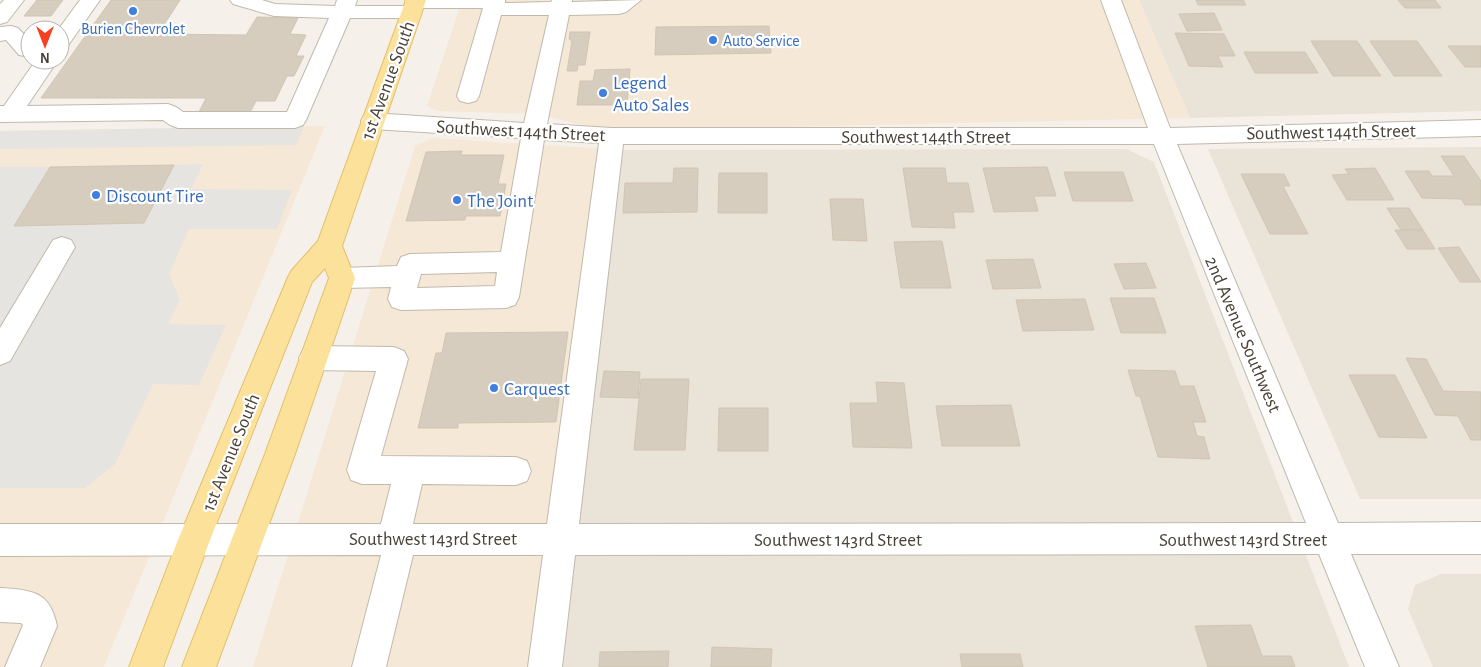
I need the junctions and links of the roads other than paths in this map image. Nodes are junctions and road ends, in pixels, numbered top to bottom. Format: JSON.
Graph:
{"nodes":[{"id":1,"x":14,"y":0,"type":"edge"},
{"id":2,"x":90,"y":0,"type":"edge"},
{"id":3,"x":240,"y":0,"type":"edge"},
{"id":4,"x":631,"y":0,"type":"edge"},
{"id":5,"x":1111,"y":0,"type":"edge"},
{"id":6,"x":494,"y":4,"type":"edge"},
{"id":7,"x":561,"y":4,"type":"edge"},
{"id":8,"x":414,"y":5,"type":"edge"},
{"id":9,"x":345,"y":6,"type":"edge"},
{"id":10,"x":0,"y":18,"type":"edge"},
{"id":11,"x":70,"y":28,"type":"edge"},
{"id":12,"x":0,"y":34,"type":"edge"},
{"id":13,"x":20,"y":43,"type":"edge"},
{"id":14,"x":39,"y":70,"type":"edge"},
{"id":15,"x":468,"y":96,"type":"dead end"},
{"id":16,"x":5,"y":114,"type":"edge"},
{"id":17,"x":372,"y":121,"type":"junction"},
{"id":18,"x":1481,"y":128,"type":"edge"},
{"id":19,"x":534,"y":131,"type":"junction"},
{"id":20,"x":612,"y":136,"type":"junction"},
{"id":21,"x":1162,"y":136,"type":"junction"},
{"id":22,"x":329,"y":246,"type":"junction"},
{"id":23,"x":62,"y":247,"type":"dead end"},
{"id":24,"x":512,"y":262,"type":"junction"},
{"id":25,"x":407,"y":276,"type":"junction"},
{"id":26,"x":342,"y":278,"type":"junction"},
{"id":27,"x":0,"y":353,"type":"edge"},
{"id":28,"x":313,"y":358,"type":"junction"},
{"id":29,"x":410,"y":471,"type":"junction"},
{"id":30,"x":516,"y":471,"type":"dead end"},
{"id":31,"x":397,"y":538,"type":"junction"},
{"id":32,"x":1481,"y":538,"type":"edge"},
{"id":33,"x":247,"y":539,"type":"junction"},
{"id":34,"x":561,"y":539,"type":"junction"},
{"id":35,"x":1329,"y":539,"type":"junction"},
{"id":36,"x":0,"y":540,"type":"edge"},
{"id":37,"x":194,"y":540,"type":"junction"},
{"id":38,"x":0,"y":605,"type":"edge"},
{"id":39,"x":22,"y":667,"type":"edge"},
{"id":40,"x":146,"y":667,"type":"edge"},
{"id":41,"x":199,"y":667,"type":"edge"},
{"id":42,"x":369,"y":667,"type":"edge"},
{"id":43,"x":545,"y":667,"type":"edge"},
{"id":44,"x":1382,"y":667,"type":"edge"}],
"edges":[{"from":1,"to":10,"type":"street"},
{"from":2,"to":11,"type":"street"},
{"from":3,"to":9,"type":"street"},
{"from":4,"to":7,"type":"street"},
{"from":5,"to":21,"type":"street","name":"2nd Avenue Southwest"},
{"from":6,"to":7,"type":"street"},
{"from":6,"to":8,"type":"street"},
{"from":6,"to":15,"type":"street"},
{"from":7,"to":19,"type":"street"},
{"from":8,"to":9,"type":"street"},
{"from":8,"to":17,"type":"main road","name":"1st Avenue South"},
{"from":9,"to":16,"type":"street"},
{"from":12,"to":13,"type":"street"},
{"from":14,"to":16,"type":"street"},
{"from":17,"to":19,"type":"street","name":"Southwest 144th Street"},
{"from":17,"to":22,"type":"main road","name":"1st Avenue South"},
{"from":18,"to":21,"type":"street","name":"Southwest 144th Street"},
{"from":19,"to":20,"type":"street","name":"Southwest 144th Street"},
{"from":19,"to":24,"type":"street"},
{"from":20,"to":21,"type":"street","name":"Southwest 144th Street"},
{"from":20,"to":34,"type":"street"},
{"from":21,"to":35,"type":"street","name":"2nd Avenue Southwest"},
{"from":22,"to":26,"type":"main road"},
{"from":22,"to":37,"type":"main road","name":"1st Avenue South"},
{"from":23,"to":27,"type":"street"},
{"from":24,"to":25,"type":"street"},
{"from":24,"to":25,"type":"street"},
{"from":25,"to":26,"type":"street"},
{"from":26,"to":28,"type":"main road"},
{"from":28,"to":29,"type":"street"},
{"from":28,"to":33,"type":"main road"},
{"from":29,"to":30,"type":"street"},
{"from":29,"to":31,"type":"street"},
{"from":31,"to":33,"type":"street","name":"Southwest 143rd Street"},
{"from":31,"to":34,"type":"street","name":"Southwest 143rd Street"},
{"from":31,"to":42,"type":"street"},
{"from":32,"to":35,"type":"street","name":"Southwest 143rd Street"},
{"from":33,"to":37,"type":"street","name":"Southwest 143rd Street"},
{"from":33,"to":41,"type":"main road"},
{"from":34,"to":35,"type":"street","name":"Southwest 143rd Street"},
{"from":34,"to":43,"type":"street"},
{"from":35,"to":44,"type":"street","name":"2nd Avenue Southwest"},
{"from":36,"to":37,"type":"street","name":"Southwest 143rd Street"},
{"from":37,"to":40,"type":"main road","name":"1st Avenue South"},
{"from":38,"to":39,"type":"street"}]}
